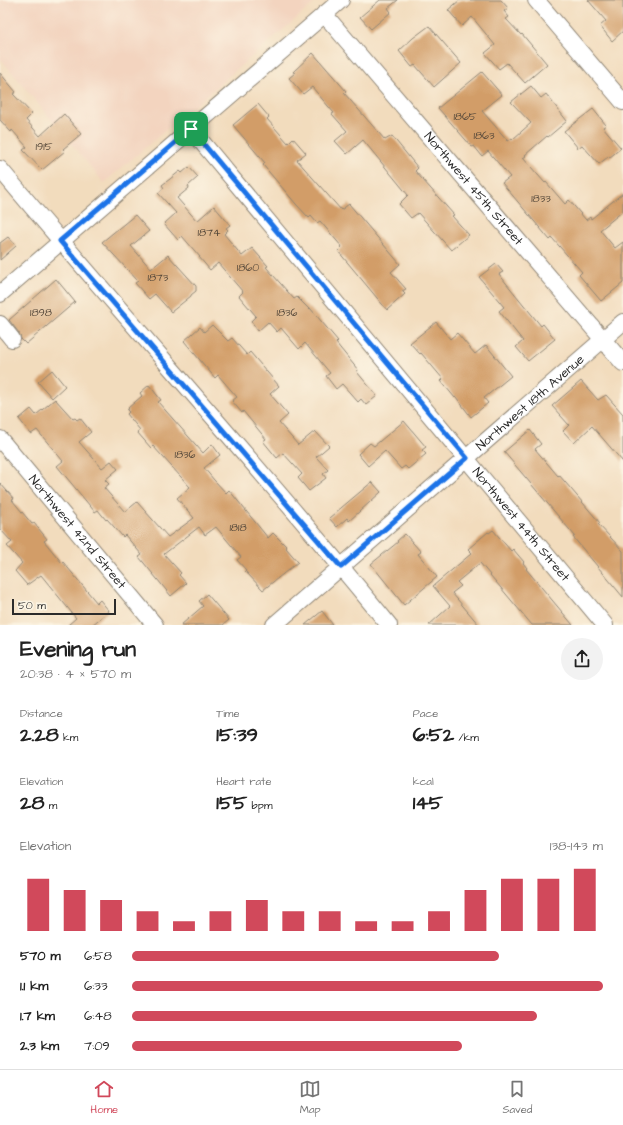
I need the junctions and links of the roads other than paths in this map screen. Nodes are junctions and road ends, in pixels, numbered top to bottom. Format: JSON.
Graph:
{"nodes":[{"id":1,"x":341,"y":0,"type":"edge"},
{"id":2,"x":536,"y":0,"type":"edge"},
{"id":3,"x":324,"y":14,"type":"junction"},
{"id":4,"x":623,"y":102,"type":"edge"},
{"id":5,"x":191,"y":129,"type":"junction"},
{"id":6,"x":0,"y":169,"type":"edge"},
{"id":7,"x":60,"y":241,"type":"junction"},
{"id":8,"x":0,"y":294,"type":"edge"},
{"id":9,"x":623,"y":322,"type":"edge"},
{"id":10,"x":0,"y":324,"type":"edge"},
{"id":11,"x":12,"y":339,"type":"dead end"},
{"id":12,"x":603,"y":339,"type":"junction"},
{"id":13,"x":623,"y":363,"type":"edge"},
{"id":14,"x":0,"y":439,"type":"edge"},
{"id":15,"x":467,"y":458,"type":"junction"},
{"id":16,"x":341,"y":567,"type":"junction"},
{"id":17,"x":155,"y":625,"type":"edge"},
{"id":18,"x":274,"y":625,"type":"edge"},
{"id":19,"x":389,"y":625,"type":"edge"},
{"id":20,"x":605,"y":625,"type":"edge"}],
"edges":[{"from":1,"to":3,"type":"street"},
{"from":2,"to":4,"type":"street"},
{"from":3,"to":5,"type":"street"},
{"from":3,"to":12,"type":"street","name":"Northwest 45th Street"},
{"from":5,"to":7,"type":"street"},
{"from":5,"to":15,"type":"street","name":"Northwest 44th Street"},
{"from":6,"to":7,"type":"street"},
{"from":7,"to":8,"type":"street"},
{"from":7,"to":16,"type":"street"},
{"from":9,"to":12,"type":"street","name":"Northwest 18th Avenue"},
{"from":10,"to":11,"type":"street"},
{"from":12,"to":13,"type":"street","name":"Northwest 45th Street"},
{"from":12,"to":15,"type":"street","name":"Northwest 18th Avenue"},
{"from":14,"to":17,"type":"street","name":"Northwest 42nd Street"},
{"from":15,"to":16,"type":"street","name":"Northwest 18th Avenue"},
{"from":15,"to":20,"type":"street","name":"Northwest 44th Street"},
{"from":16,"to":18,"type":"street","name":"Northwest 18th Avenue"},
{"from":16,"to":19,"type":"street"}]}
